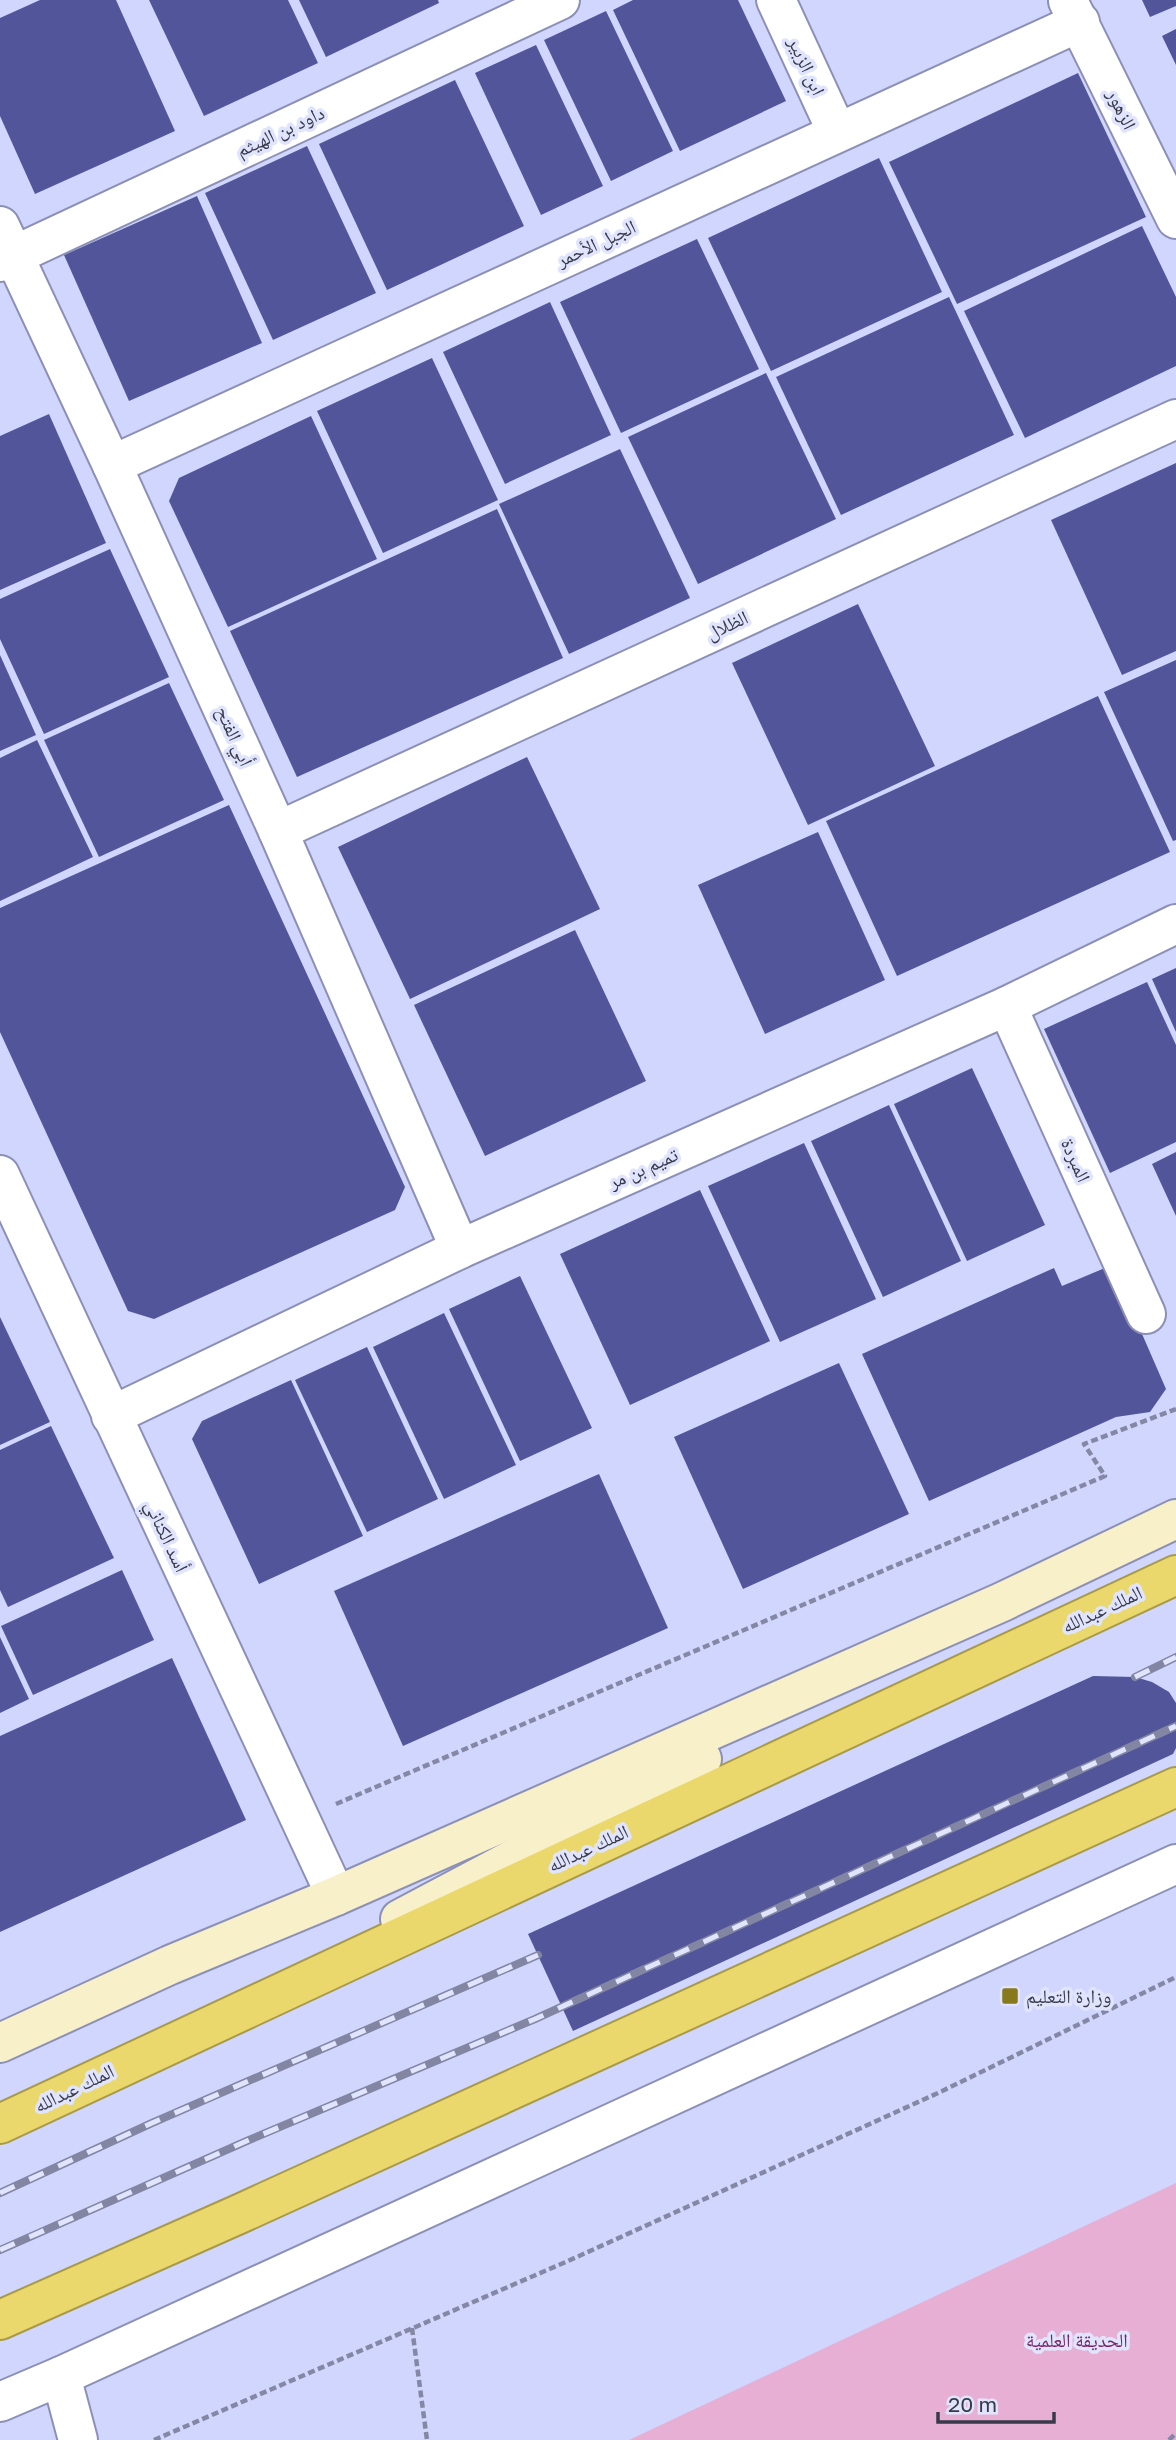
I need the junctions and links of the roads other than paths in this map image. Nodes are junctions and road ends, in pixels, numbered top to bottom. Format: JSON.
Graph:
{"nodes":[{"id":1,"x":560,"y":0,"type":"edge"},
{"id":2,"x":776,"y":0,"type":"edge"},
{"id":3,"x":1074,"y":11,"type":"edge"},
{"id":4,"x":837,"y":132,"type":"junction"},
{"id":5,"x":1176,"y":219,"type":"edge"},
{"id":6,"x":4,"y":248,"type":"edge"},
{"id":7,"x":1176,"y":419,"type":"edge"},
{"id":8,"x":112,"y":465,"type":"junction"},
{"id":9,"x":278,"y":831,"type":"junction"},
{"id":10,"x":1176,"y":924,"type":"edge"},
{"id":11,"x":1007,"y":1006,"type":"junction"},
{"id":12,"x":0,"y":1175,"type":"edge"},
{"id":13,"x":460,"y":1249,"type":"junction"},
{"id":14,"x":1146,"y":1314,"type":"dead end"},
{"id":15,"x":111,"y":1416,"type":"junction"},
{"id":16,"x":1176,"y":1519,"type":"edge"},
{"id":17,"x":1176,"y":1575,"type":"edge"},
{"id":18,"x":1002,"y":1602,"type":"junction"},
{"id":19,"x":1176,"y":1787,"type":"edge"},
{"id":20,"x":1176,"y":1864,"type":"edge"},
{"id":21,"x":336,"y":1896,"type":"junction"},
{"id":22,"x":0,"y":2043,"type":"edge"},
{"id":23,"x":128,"y":2062,"type":"junction"},
{"id":24,"x":0,"y":2124,"type":"edge"},
{"id":25,"x":0,"y":2320,"type":"edge"},
{"id":26,"x":61,"y":2376,"type":"junction"},
{"id":27,"x":0,"y":2402,"type":"edge"},
{"id":28,"x":78,"y":2440,"type":"edge"}],
"edges":[{"from":1,"to":6,"type":"street","name":"داود بن الهيثم"},
{"from":2,"to":4,"type":"street","name":"ابن الزبير"},
{"from":3,"to":4,"type":"street","name":"الجبل الأحمر"},
{"from":3,"to":5,"type":"street","name":"الزهور"},
{"from":4,"to":8,"type":"street","name":"الجبل الأحمر"},
{"from":6,"to":8,"type":"street","name":"أبي الفتح"},
{"from":7,"to":9,"type":"street","name":"الظلال"},
{"from":8,"to":9,"type":"street","name":"أبي الفتح"},
{"from":9,"to":13,"type":"street","name":"أبي الفتح"},
{"from":10,"to":11,"type":"street","name":"تميم بن مر"},
{"from":11,"to":13,"type":"street","name":"تميم بن مر"},
{"from":11,"to":14,"type":"street","name":"المبردة"},
{"from":12,"to":15,"type":"street","name":"أسد الكناني"},
{"from":13,"to":15,"type":"street","name":"تميم بن مر"},
{"from":15,"to":21,"type":"street","name":"أسد الكناني"},
{"from":16,"to":18,"type":"main road"},
{"from":17,"to":23,"type":"highway","name":"الملك عبدالله"},
{"from":18,"to":21,"type":"main road"},
{"from":18,"to":23,"type":"main road"},
{"from":19,"to":25,"type":"highway"},
{"from":20,"to":26,"type":"street"},
{"from":21,"to":22,"type":"main road"},
{"from":23,"to":24,"type":"highway","name":"الملك عبدالله"},
{"from":26,"to":27,"type":"street"},
{"from":26,"to":28,"type":"street"}]}
